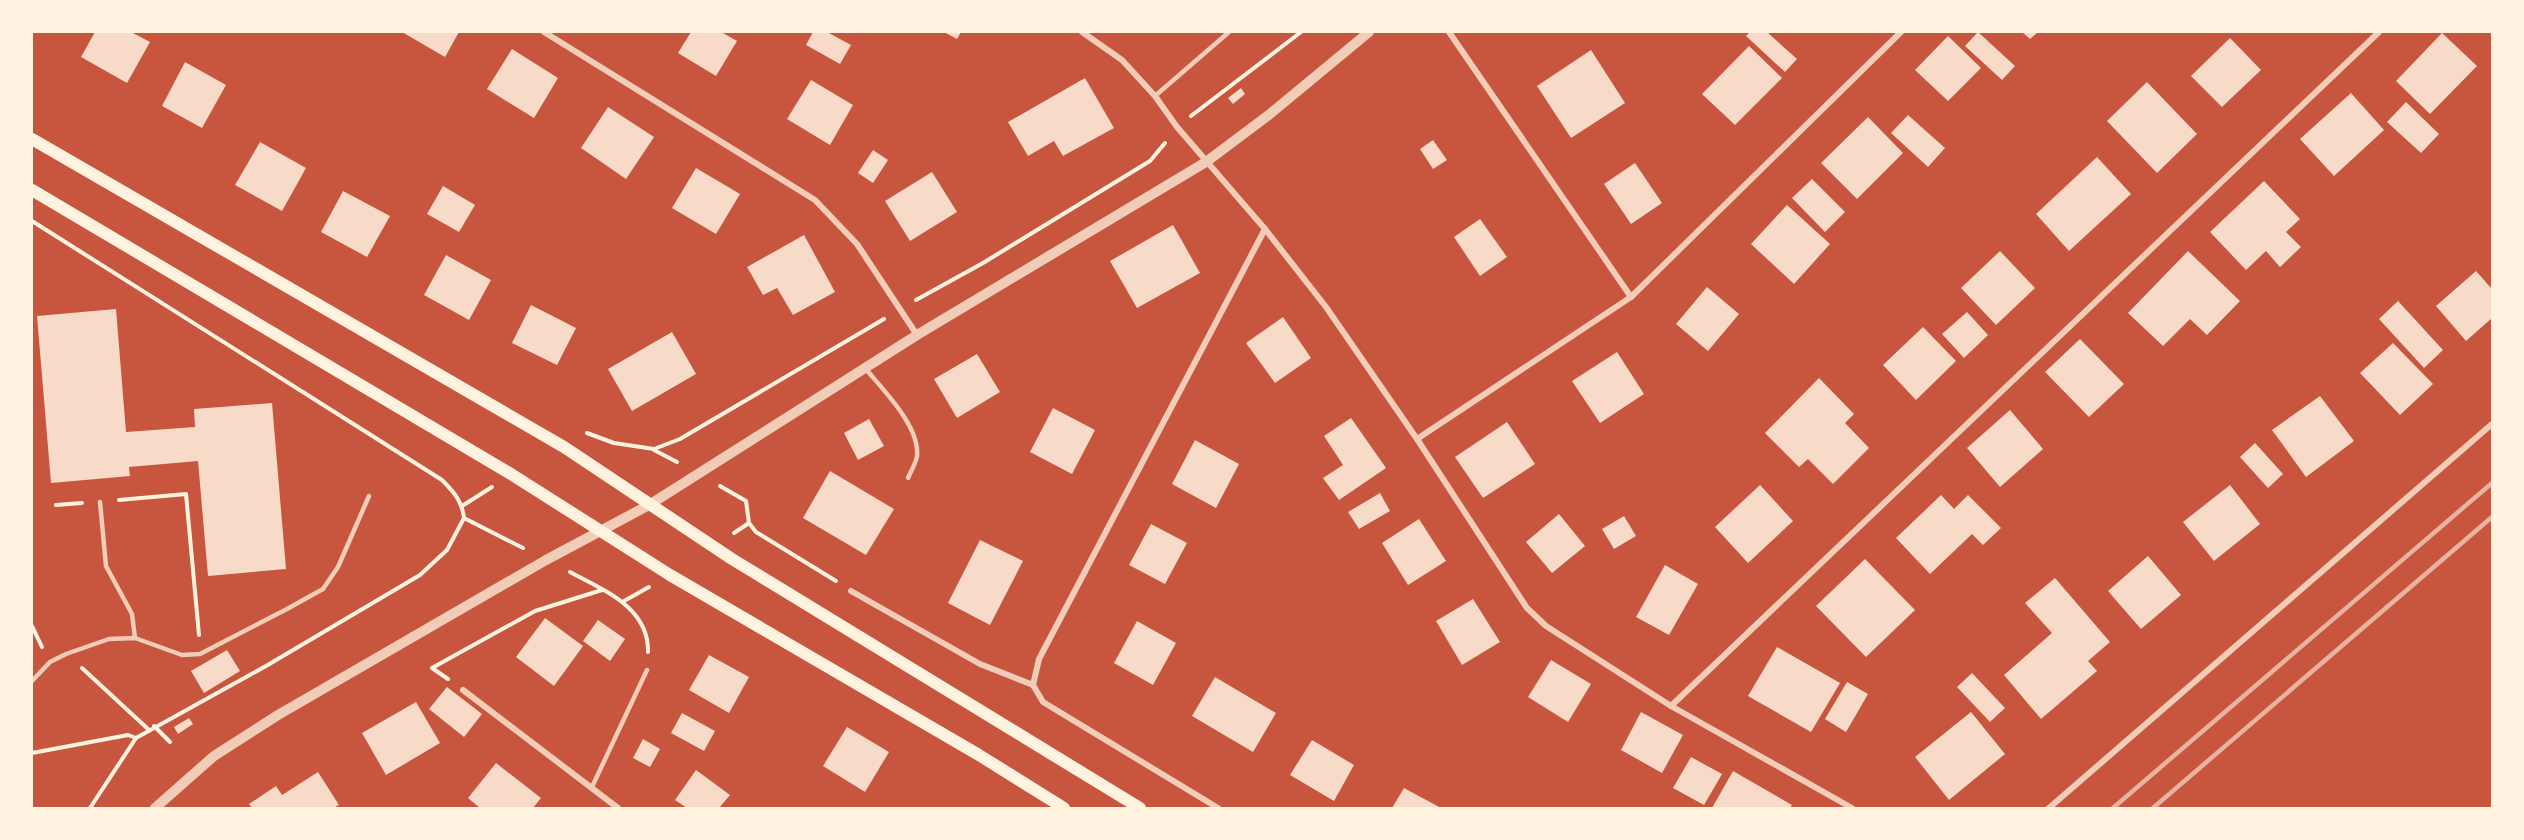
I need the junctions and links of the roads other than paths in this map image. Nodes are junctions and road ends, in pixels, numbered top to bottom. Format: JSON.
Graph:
{"nodes":[{"id":1,"x":544,"y":32,"type":"edge"},
{"id":2,"x":1082,"y":32,"type":"edge"},
{"id":3,"x":1229,"y":32,"type":"edge"},
{"id":4,"x":1369,"y":32,"type":"edge"},
{"id":5,"x":1449,"y":32,"type":"edge"},
{"id":6,"x":1901,"y":32,"type":"edge"},
{"id":7,"x":2379,"y":32,"type":"edge"},
{"id":8,"x":1155,"y":96,"type":"junction"},
{"id":9,"x":32,"y":139,"type":"edge"},
{"id":10,"x":1206,"y":162,"type":"junction"},
{"id":11,"x":32,"y":190,"type":"edge"},
{"id":12,"x":1265,"y":229,"type":"junction"},
{"id":13,"x":1631,"y":297,"type":"junction"},
{"id":14,"x":917,"y":335,"type":"junction"},
{"id":15,"x":865,"y":368,"type":"junction"},
{"id":16,"x":2493,"y":424,"type":"edge"},
{"id":17,"x":1417,"y":439,"type":"junction"},
{"id":18,"x":908,"y":478,"type":"dead end"},
{"id":19,"x":369,"y":496,"type":"dead end"},
{"id":20,"x":100,"y":502,"type":"road end"},
{"id":21,"x":649,"y":505,"type":"junction"},
{"id":22,"x":600,"y":531,"type":"junction"},
{"id":23,"x":851,"y":591,"type":"road end"},
{"id":24,"x":135,"y":638,"type":"junction"},
{"id":25,"x":647,"y":670,"type":"road end"},
{"id":26,"x":32,"y":681,"type":"edge"},
{"id":27,"x":1033,"y":685,"type":"junction"},
{"id":28,"x":463,"y":690,"type":"road end"},
{"id":29,"x":1671,"y":706,"type":"junction"},
{"id":30,"x":592,"y":787,"type":"junction"},
{"id":31,"x":155,"y":808,"type":"edge"},
{"id":32,"x":618,"y":808,"type":"edge"},
{"id":33,"x":1064,"y":808,"type":"edge"},
{"id":34,"x":1140,"y":808,"type":"edge"},
{"id":35,"x":1218,"y":808,"type":"edge"},
{"id":36,"x":1852,"y":808,"type":"edge"},
{"id":37,"x":2049,"y":808,"type":"edge"}],
"edges":[{"from":1,"to":14,"type":"street"},
{"from":2,"to":8,"type":"street"},
{"from":3,"to":8,"type":"lane"},
{"from":4,"to":10,"type":"street"},
{"from":5,"to":13,"type":"street"},
{"from":6,"to":13,"type":"street"},
{"from":7,"to":29,"type":"street"},
{"from":8,"to":10,"type":"street"},
{"from":9,"to":21,"type":"main road"},
{"from":10,"to":12,"type":"street"},
{"from":10,"to":14,"type":"street"},
{"from":11,"to":22,"type":"main road"},
{"from":12,"to":17,"type":"street"},
{"from":12,"to":27,"type":"street"},
{"from":13,"to":17,"type":"street"},
{"from":14,"to":15,"type":"street"},
{"from":15,"to":18,"type":"lane"},
{"from":15,"to":21,"type":"street"},
{"from":16,"to":37,"type":"street"},
{"from":17,"to":29,"type":"street"},
{"from":19,"to":24,"type":"lane"},
{"from":20,"to":24,"type":"lane"},
{"from":21,"to":22,"type":"street"},
{"from":21,"to":34,"type":"main road"},
{"from":22,"to":31,"type":"street"},
{"from":22,"to":33,"type":"main road"},
{"from":23,"to":27,"type":"street"},
{"from":24,"to":26,"type":"lane"},
{"from":25,"to":30,"type":"lane"},
{"from":27,"to":35,"type":"street"},
{"from":28,"to":30,"type":"street"},
{"from":29,"to":36,"type":"street"},
{"from":30,"to":32,"type":"street"}]}
